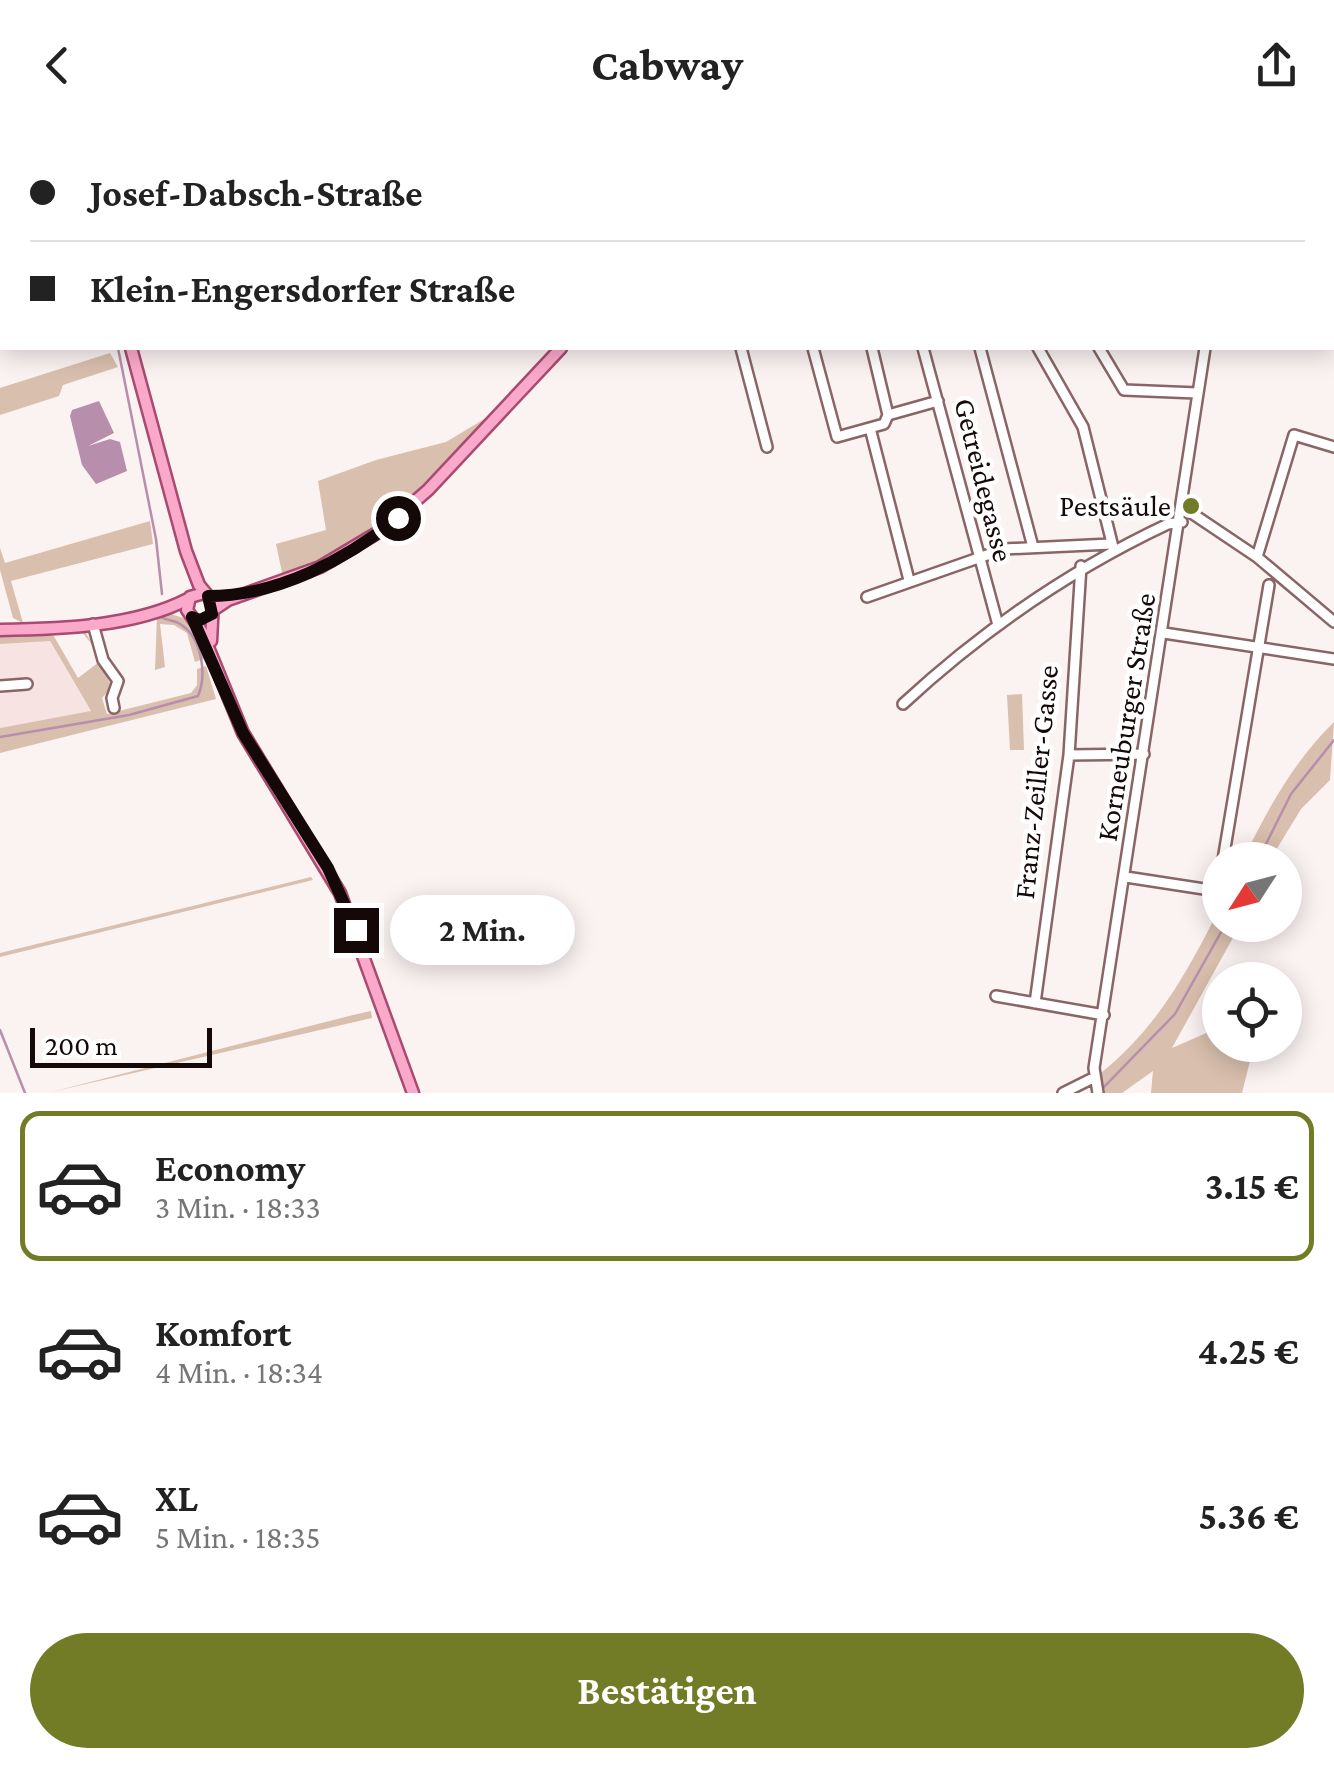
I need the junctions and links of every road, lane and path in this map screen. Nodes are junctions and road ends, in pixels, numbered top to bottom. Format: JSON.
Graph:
{"nodes":[{"id":1,"x":132,"y":350,"type":"edge"},
{"id":2,"x":559,"y":350,"type":"edge"},
{"id":3,"x":743,"y":350,"type":"edge"},
{"id":4,"x":814,"y":350,"type":"edge"},
{"id":5,"x":872,"y":350,"type":"edge"},
{"id":6,"x":924,"y":350,"type":"edge"},
{"id":7,"x":981,"y":350,"type":"edge"},
{"id":8,"x":1039,"y":350,"type":"edge"},
{"id":9,"x":1100,"y":350,"type":"edge"},
{"id":10,"x":1205,"y":350,"type":"edge"},
{"id":11,"x":1197,"y":393,"type":"junction"},
{"id":12,"x":938,"y":401,"type":"junction"},
{"id":13,"x":888,"y":415,"type":"junction"},
{"id":14,"x":870,"y":428,"type":"junction"},
{"id":15,"x":768,"y":446,"type":"dead end"},
{"id":16,"x":1334,"y":446,"type":"edge"},
{"id":17,"x":1184,"y":508,"type":"junction"},
{"id":18,"x":1182,"y":522,"type":"junction"},
{"id":19,"x":1033,"y":547,"type":"junction"},
{"id":20,"x":1112,"y":547,"type":"junction"},
{"id":21,"x":186,"y":551,"type":"junction"},
{"id":22,"x":978,"y":555,"type":"junction"},
{"id":23,"x":1257,"y":557,"type":"junction"},
{"id":24,"x":1081,"y":566,"type":"junction"},
{"id":25,"x":908,"y":580,"type":"junction"},
{"id":26,"x":1269,"y":585,"type":"dead end"},
{"id":27,"x":253,"y":591,"type":"junction"},
{"id":28,"x":206,"y":594,"type":"junction"},
{"id":29,"x":867,"y":597,"type":"dead end"},
{"id":30,"x":190,"y":598,"type":"junction"},
{"id":31,"x":158,"y":611,"type":"junction"},
{"id":32,"x":212,"y":613,"type":"junction"},
{"id":33,"x":190,"y":616,"type":"junction"},
{"id":34,"x":1334,"y":622,"type":"edge"},
{"id":35,"x":94,"y":624,"type":"junction"},
{"id":36,"x":998,"y":625,"type":"junction"},
{"id":37,"x":0,"y":630,"type":"edge"},
{"id":38,"x":1164,"y":632,"type":"junction"},
{"id":39,"x":1259,"y":648,"type":"junction"},
{"id":40,"x":212,"y":657,"type":"junction"},
{"id":41,"x":1334,"y":659,"type":"edge"},
{"id":42,"x":27,"y":684,"type":"dead end"},
{"id":43,"x":0,"y":686,"type":"edge"},
{"id":44,"x":903,"y":704,"type":"dead end"},
{"id":45,"x":114,"y":708,"type":"dead end"},
{"id":46,"x":1144,"y":754,"type":"junction"},
{"id":47,"x":1069,"y":755,"type":"junction"},
{"id":48,"x":1225,"y":842,"type":"edge"},
{"id":49,"x":1126,"y":876,"type":"junction"},
{"id":50,"x":1202,"y":889,"type":"edge"},
{"id":51,"x":996,"y":996,"type":"dead end"},
{"id":52,"x":1035,"y":1003,"type":"junction"},
{"id":53,"x":1104,"y":1015,"type":"junction"},
{"id":54,"x":1096,"y":1084,"type":"edge"},
{"id":55,"x":413,"y":1093,"type":"edge"},
{"id":56,"x":1063,"y":1093,"type":"edge"}],
"edges":[{"from":1,"to":21,"type":"main road"},
{"from":2,"to":27,"type":"main road"},
{"from":3,"to":15,"type":"street"},
{"from":4,"to":14,"type":"street"},
{"from":5,"to":13,"type":"street"},
{"from":6,"to":12,"type":"street","name":"Getreidegasse"},
{"from":7,"to":19,"type":"street"},
{"from":8,"to":20,"type":"street"},
{"from":9,"to":11,"type":"street"},
{"from":10,"to":11,"type":"street","name":"Korneuburger Straße"},
{"from":11,"to":17,"type":"street","name":"Korneuburger Straße"},
{"from":12,"to":13,"type":"street"},
{"from":12,"to":22,"type":"street","name":"Getreidegasse"},
{"from":13,"to":14,"type":"street"},
{"from":14,"to":25,"type":"street"},
{"from":16,"to":23,"type":"street"},
{"from":17,"to":18,"type":"street","name":"Korneuburger Straße"},
{"from":17,"to":23,"type":"street"},
{"from":18,"to":20,"type":"street"},
{"from":18,"to":38,"type":"street","name":"Korneuburger Straße"},
{"from":19,"to":20,"type":"street"},
{"from":19,"to":22,"type":"street"},
{"from":20,"to":24,"type":"street"},
{"from":21,"to":28,"type":"main road"},
{"from":21,"to":30,"type":"main road"},
{"from":22,"to":25,"type":"street"},
{"from":22,"to":36,"type":"street","name":"Getreidegasse"},
{"from":23,"to":34,"type":"street"},
{"from":24,"to":36,"type":"street"},
{"from":24,"to":47,"type":"street","name":"Franz-Zeiller-Gasse"},
{"from":25,"to":29,"type":"street"},
{"from":26,"to":39,"type":"street"},
{"from":27,"to":28,"type":"main road"},
{"from":27,"to":32,"type":"main road"},
{"from":28,"to":30,"type":"main road"},
{"from":28,"to":32,"type":"main road"},
{"from":30,"to":31,"type":"main road"},
{"from":30,"to":33,"type":"main road"},
{"from":31,"to":33,"type":"main road"},
{"from":31,"to":35,"type":"main road"},
{"from":32,"to":33,"type":"main road"},
{"from":32,"to":40,"type":"main road"},
{"from":33,"to":40,"type":"main road"},
{"from":35,"to":37,"type":"main road"},
{"from":35,"to":45,"type":"street"},
{"from":36,"to":44,"type":"street"},
{"from":38,"to":39,"type":"street"},
{"from":38,"to":46,"type":"street","name":"Korneuburger Straße"},
{"from":39,"to":41,"type":"street"},
{"from":39,"to":48,"type":"street"},
{"from":40,"to":55,"type":"main road"},
{"from":42,"to":43,"type":"street"},
{"from":46,"to":47,"type":"street"},
{"from":46,"to":49,"type":"street","name":"Korneuburger Straße"},
{"from":47,"to":52,"type":"street","name":"Franz-Zeiller-Gasse"},
{"from":49,"to":50,"type":"street"},
{"from":49,"to":53,"type":"street","name":"Korneuburger Straße"},
{"from":51,"to":52,"type":"street"},
{"from":52,"to":53,"type":"street"},
{"from":53,"to":54,"type":"street","name":"Korneuburger Straße"},
{"from":54,"to":56,"type":"street"}]}
